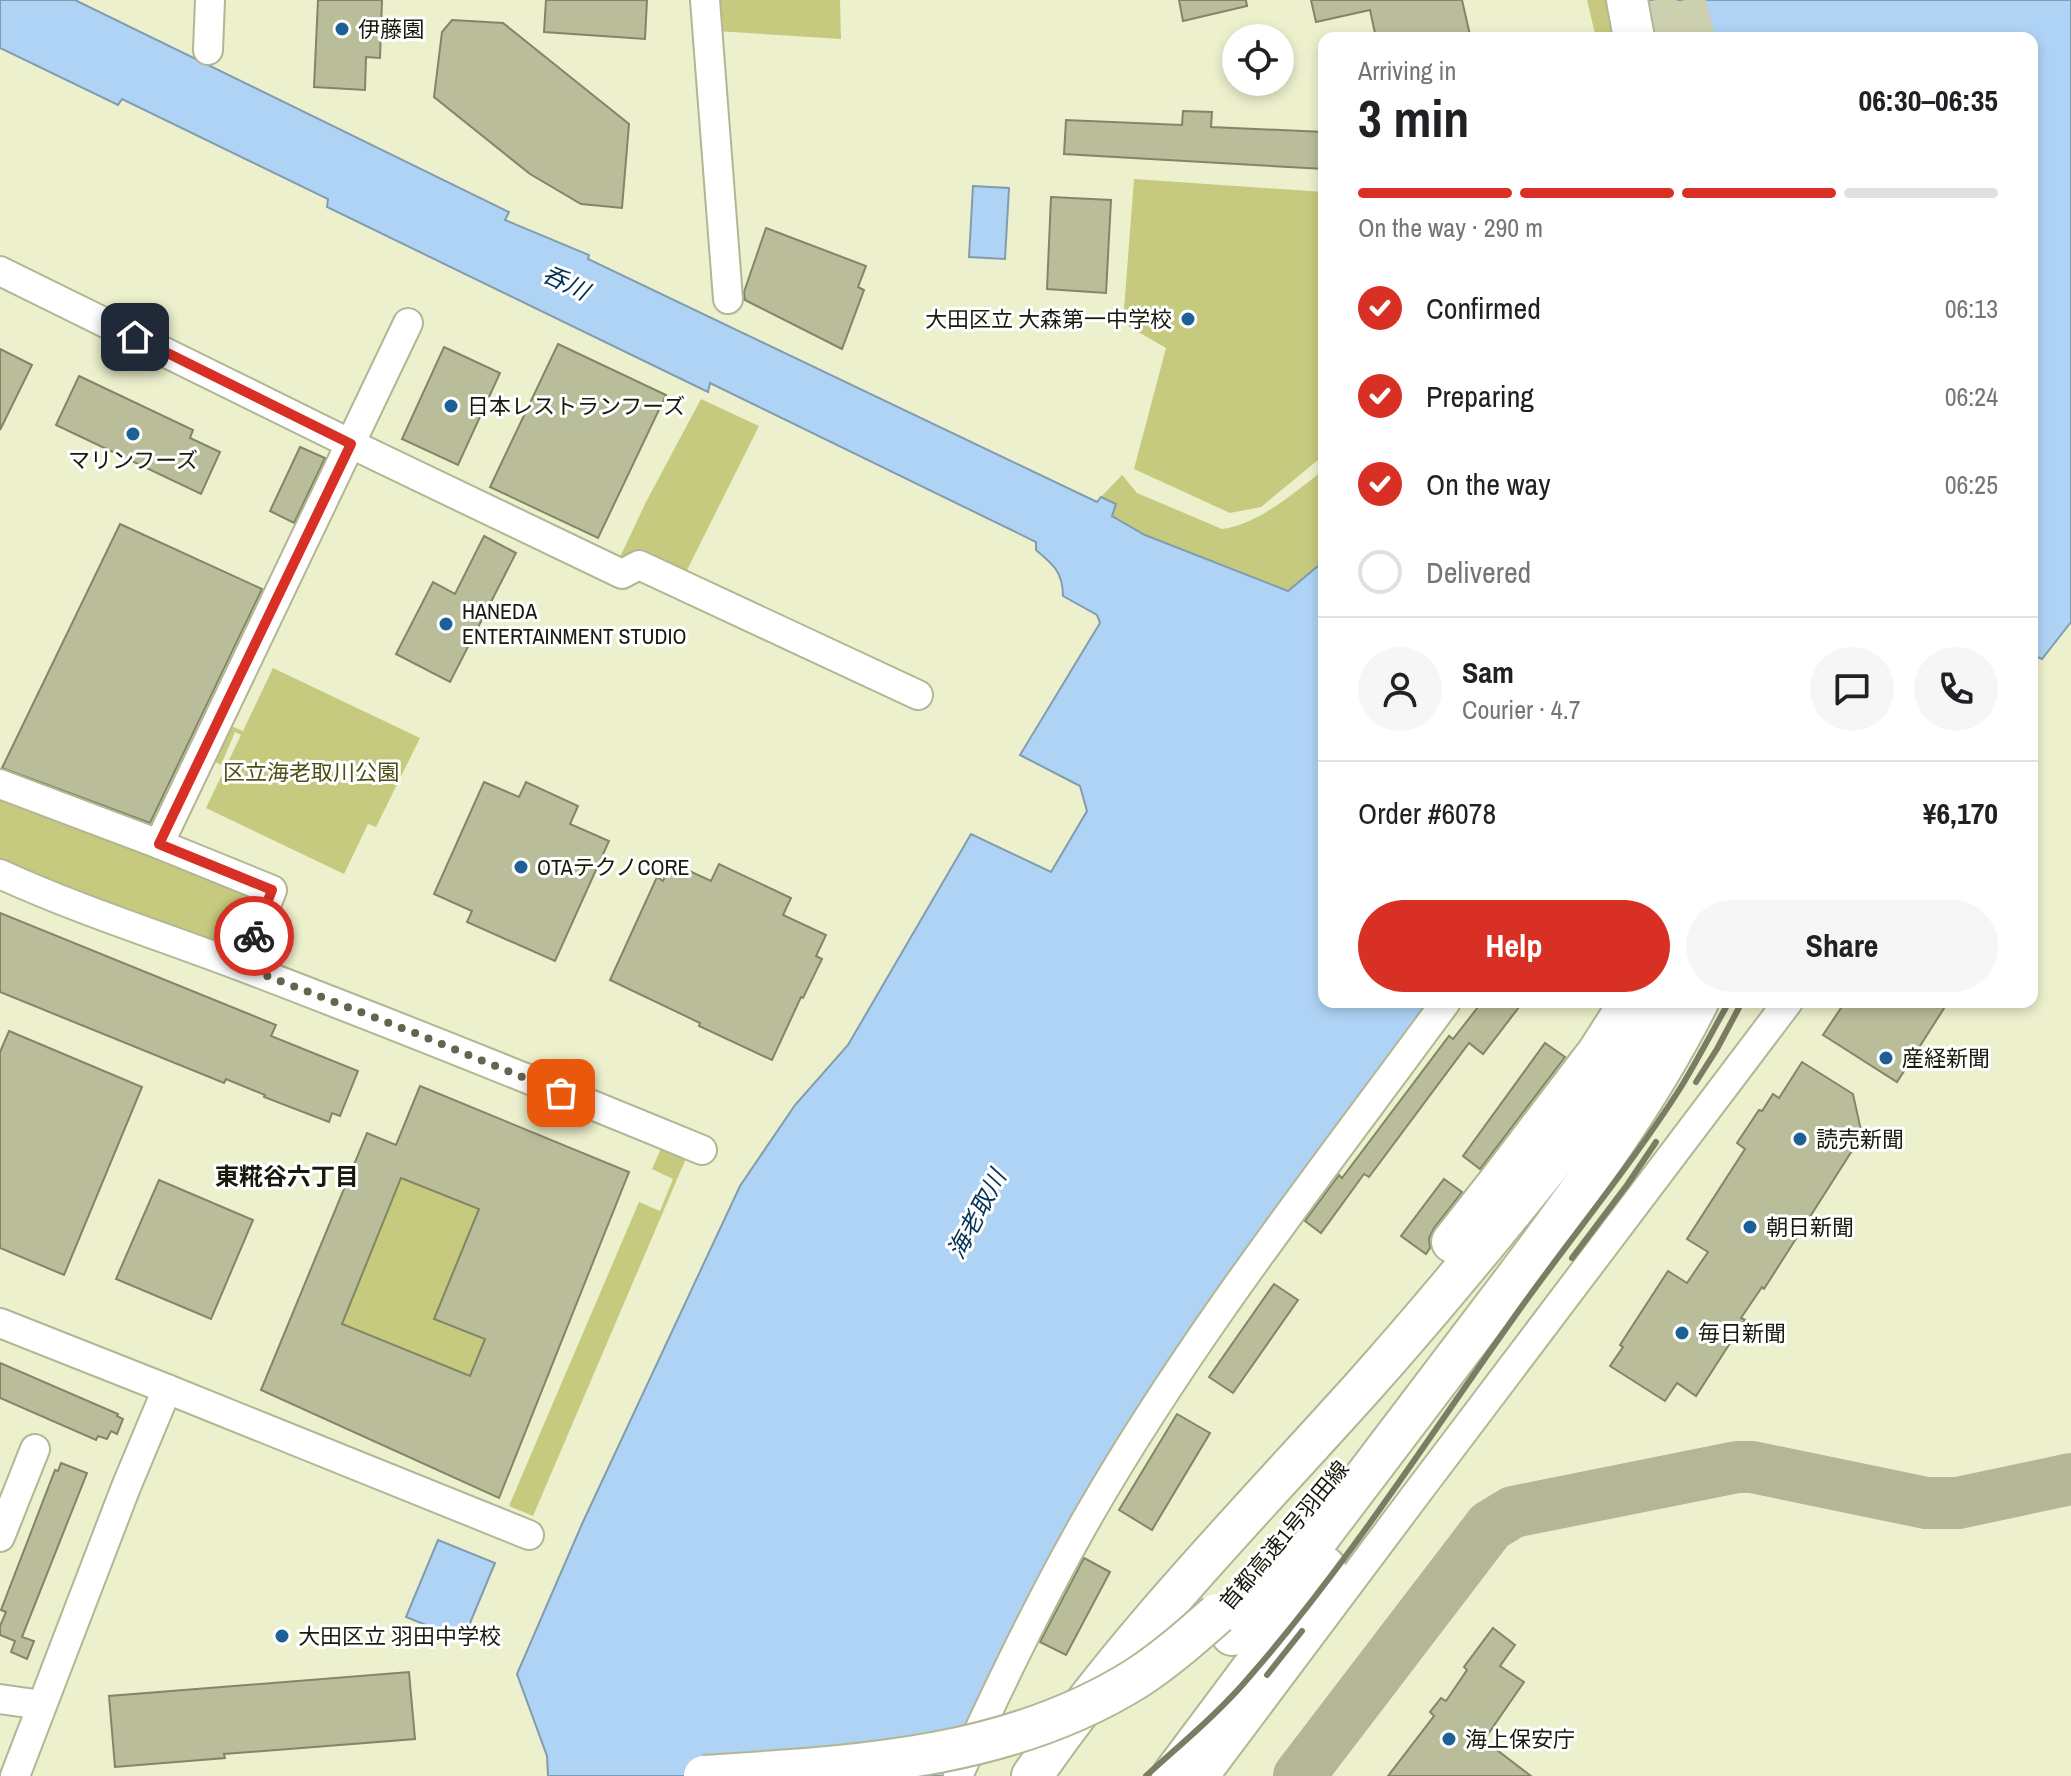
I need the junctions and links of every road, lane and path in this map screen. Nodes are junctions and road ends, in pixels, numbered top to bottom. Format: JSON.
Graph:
{"nodes":[{"id":1,"x":210,"y":0,"type":"edge"},
{"id":2,"x":705,"y":0,"type":"edge"},
{"id":3,"x":1627,"y":0,"type":"edge"},
{"id":4,"x":1633,"y":32,"type":"edge"},
{"id":5,"x":208,"y":50,"type":"dead end"},
{"id":6,"x":0,"y":271,"type":"edge"},
{"id":7,"x":728,"y":299,"type":"dead end"},
{"id":8,"x":408,"y":323,"type":"dead end"},
{"id":9,"x":351,"y":444,"type":"junction"},
{"id":10,"x":918,"y":695,"type":"dead end"},
{"id":11,"x":0,"y":784,"type":"edge"},
{"id":12,"x":159,"y":844,"type":"junction"},
{"id":13,"x":0,"y":874,"type":"edge"},
{"id":14,"x":246,"y":960,"type":"junction"},
{"id":15,"x":1442,"y":1008,"type":"edge"},
{"id":16,"x":1626,"y":1008,"type":"edge"},
{"id":17,"x":1661,"y":1008,"type":"edge"},
{"id":18,"x":1695,"y":1008,"type":"edge"},
{"id":19,"x":1783,"y":1008,"type":"edge"},
{"id":20,"x":1625,"y":1070,"type":"junction"},
{"id":21,"x":702,"y":1150,"type":"dead end"},
{"id":22,"x":0,"y":1323,"type":"edge"},
{"id":23,"x":1473,"y":1334,"type":"junction"},
{"id":24,"x":167,"y":1389,"type":"junction"},
{"id":25,"x":35,"y":1449,"type":"dead end"},
{"id":26,"x":529,"y":1535,"type":"dead end"},
{"id":27,"x":0,"y":1537,"type":"edge"},
{"id":28,"x":1216,"y":1549,"type":"junction"},
{"id":29,"x":1225,"y":1624,"type":"junction"},
{"id":30,"x":0,"y":1699,"type":"edge"},
{"id":31,"x":42,"y":1705,"type":"junction"},
{"id":32,"x":15,"y":1776,"type":"edge"},
{"id":33,"x":704,"y":1776,"type":"edge"},
{"id":34,"x":957,"y":1776,"type":"edge"},
{"id":35,"x":1032,"y":1776,"type":"edge"},
{"id":36,"x":1172,"y":1776,"type":"edge"},
{"id":37,"x":1205,"y":1776,"type":"edge"}],
"edges":[{"from":1,"to":5,"type":"street"},
{"from":2,"to":7,"type":"street"},
{"from":3,"to":4,"type":"highway"},
{"from":6,"to":9,"type":"street"},
{"from":8,"to":9,"type":"street"},
{"from":9,"to":10,"type":"street"},
{"from":9,"to":12,"type":"street"},
{"from":11,"to":12,"type":"street"},
{"from":12,"to":14,"type":"street"},
{"from":13,"to":14,"type":"street"},
{"from":14,"to":21,"type":"street"},
{"from":15,"to":34,"type":"street"},
{"from":16,"to":28,"type":"highway"},
{"from":17,"to":20,"type":"highway","name":"首都高速1号羽田線"},
{"from":18,"to":23,"type":"highway","name":"首都高速1号羽田線"},
{"from":19,"to":37,"type":"street"},
{"from":20,"to":28,"type":"highway"},
{"from":20,"to":29,"type":"highway","name":"首都高速1号羽田線"},
{"from":22,"to":24,"type":"street"},
{"from":23,"to":29,"type":"highway","name":"首都高速1号羽田線"},
{"from":23,"to":36,"type":"highway"},
{"from":24,"to":26,"type":"street"},
{"from":24,"to":31,"type":"street"},
{"from":25,"to":27,"type":"street"},
{"from":28,"to":35,"type":"highway"},
{"from":29,"to":33,"type":"highway","name":"首都高速1号羽田線","bridge":true},
{"from":29,"to":34,"type":"highway","name":"首都高速1号羽田線"},
{"from":30,"to":31,"type":"street"},
{"from":31,"to":32,"type":"street"}]}
